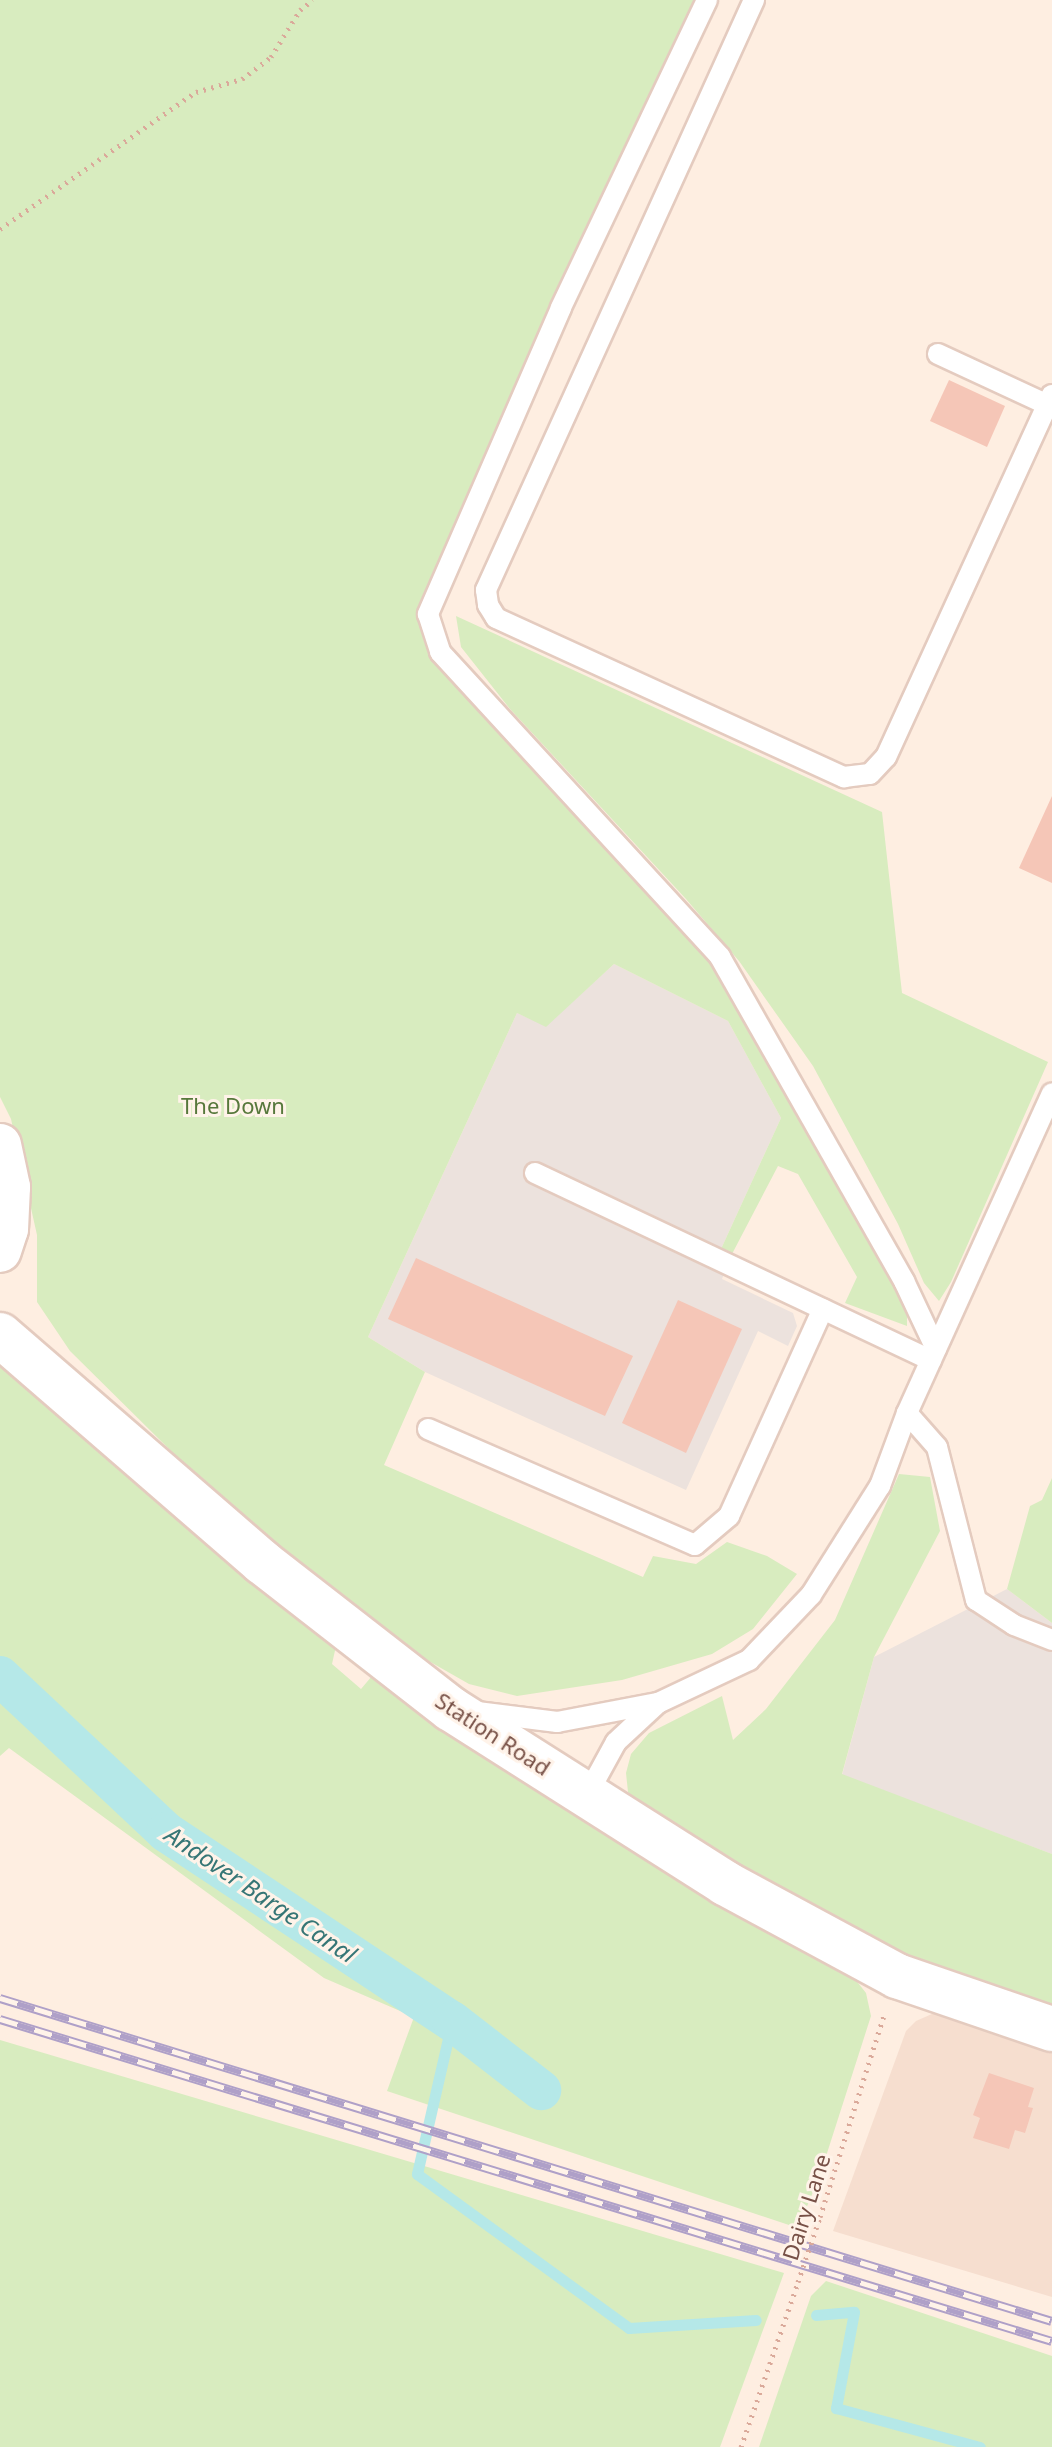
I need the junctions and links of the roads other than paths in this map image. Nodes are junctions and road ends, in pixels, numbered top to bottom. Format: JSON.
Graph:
{"nodes":[{"id":1,"x":707,"y":0,"type":"edge"},
{"id":2,"x":754,"y":0,"type":"edge"},
{"id":3,"x":938,"y":354,"type":"dead end"},
{"id":4,"x":1051,"y":402,"type":"edge"},
{"id":5,"x":1052,"y":1093,"type":"edge"},
{"id":6,"x":0,"y":1145,"type":"edge"},
{"id":7,"x":535,"y":1173,"type":"dead end"},
{"id":8,"x":0,"y":1251,"type":"edge"},
{"id":9,"x":823,"y":1309,"type":"junction"},
{"id":10,"x":0,"y":1335,"type":"edge"},
{"id":11,"x":933,"y":1354,"type":"junction"},
{"id":12,"x":907,"y":1413,"type":"junction"},
{"id":13,"x":428,"y":1429,"type":"dead end"},
{"id":14,"x":1052,"y":1640,"type":"edge"},
{"id":15,"x":658,"y":1703,"type":"junction"},
{"id":16,"x":451,"y":1709,"type":"junction"},
{"id":17,"x":587,"y":1795,"type":"junction"},
{"id":18,"x":1052,"y":2029,"type":"edge"}],
"edges":[{"from":1,"to":11,"type":"lane"},
{"from":2,"to":4,"type":"lane"},
{"from":3,"to":4,"type":"lane"},
{"from":5,"to":11,"type":"lane"},
{"from":6,"to":8,"type":"street"},
{"from":7,"to":9,"type":"lane"},
{"from":9,"to":11,"type":"lane"},
{"from":9,"to":13,"type":"lane"},
{"from":10,"to":16,"type":"street","name":"Station Road"},
{"from":11,"to":12,"type":"lane"},
{"from":12,"to":14,"type":"lane"},
{"from":12,"to":15,"type":"lane"},
{"from":15,"to":16,"type":"lane"},
{"from":15,"to":17,"type":"lane"},
{"from":16,"to":17,"type":"street","name":"Station Road"},
{"from":17,"to":18,"type":"street","name":"Station Road"}]}
